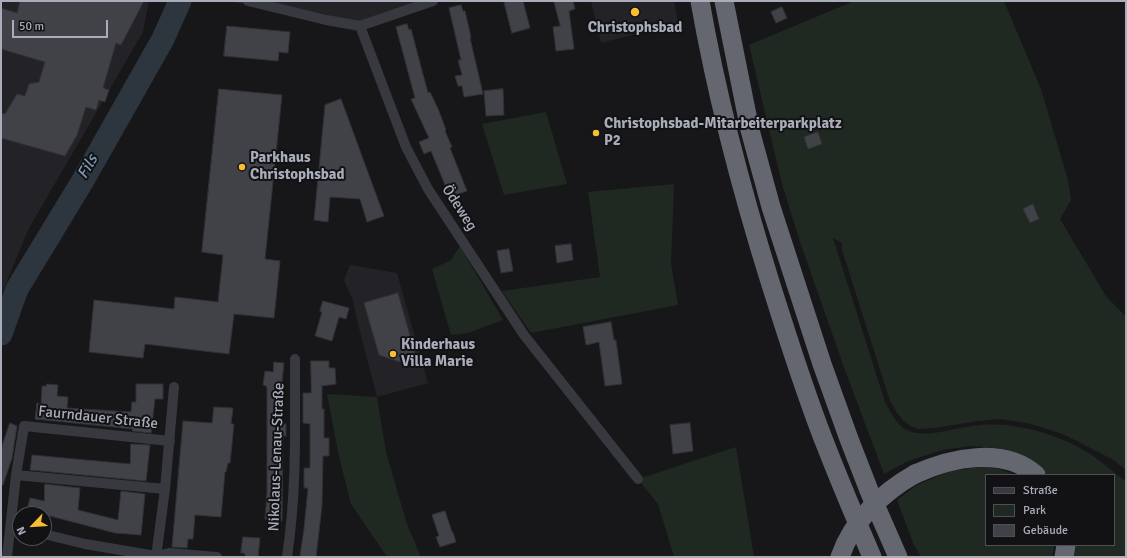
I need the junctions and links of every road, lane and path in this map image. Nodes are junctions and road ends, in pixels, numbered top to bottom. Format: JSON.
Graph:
{"nodes":[{"id":1,"x":248,"y":1,"type":"edge"},
{"id":2,"x":433,"y":1,"type":"edge"},
{"id":3,"x":700,"y":1,"type":"edge"},
{"id":4,"x":724,"y":1,"type":"edge"},
{"id":5,"x":360,"y":26,"type":"junction"},
{"id":6,"x":295,"y":359,"type":"dead end"},
{"id":7,"x":174,"y":387,"type":"dead end"},
{"id":8,"x":170,"y":441,"type":"junction"},
{"id":9,"x":1035,"y":474,"type":"edge"},
{"id":10,"x":16,"y":475,"type":"junction"},
{"id":11,"x":638,"y":478,"type":"dead end"},
{"id":12,"x":165,"y":489,"type":"junction"},
{"id":13,"x":10,"y":524,"type":"joint"},
{"id":14,"x":52,"y":536,"type":"edge"},
{"id":15,"x":1066,"y":546,"type":"edge"},
{"id":16,"x":895,"y":550,"type":"edge"},
{"id":17,"x":156,"y":556,"type":"edge"},
{"id":18,"x":7,"y":557,"type":"edge"},
{"id":19,"x":217,"y":557,"type":"edge"},
{"id":20,"x":287,"y":557,"type":"edge"},
{"id":21,"x":840,"y":557,"type":"edge"},
{"id":22,"x":872,"y":557,"type":"edge"},
{"id":23,"x":907,"y":557,"type":"edge"},
{"id":24,"x":1064,"y":557,"type":"edge"}],
"edges":[{"from":1,"to":5,"type":"street"},
{"from":2,"to":5,"type":"street"},
{"from":3,"to":22,"type":"highway"},
{"from":4,"to":16,"type":"highway"},
{"from":5,"to":11,"type":"street","name":"Ödeweg"},
{"from":6,"to":20,"type":"street","name":"Nikolaus-Lenau-Straße"},
{"from":7,"to":8,"type":"street","name":"Faurndauer Straße"},
{"from":8,"to":10,"type":"street","name":"Faurndauer Straße"},
{"from":8,"to":12,"type":"street","name":"Faurndauer Straße"},
{"from":9,"to":21,"type":"highway","bridge":true},
{"from":10,"to":12,"type":"street"},
{"from":10,"to":13,"type":"street","name":"Faurndauer Straße"},
{"from":12,"to":17,"type":"street","name":"Faurndauer Straße"},
{"from":13,"to":18,"type":"street","name":"Faurndauer Straße"},
{"from":14,"to":17,"type":"street"},
{"from":15,"to":24,"type":"highway"},
{"from":16,"to":23,"type":"highway"},
{"from":17,"to":19,"type":"street"}]}
